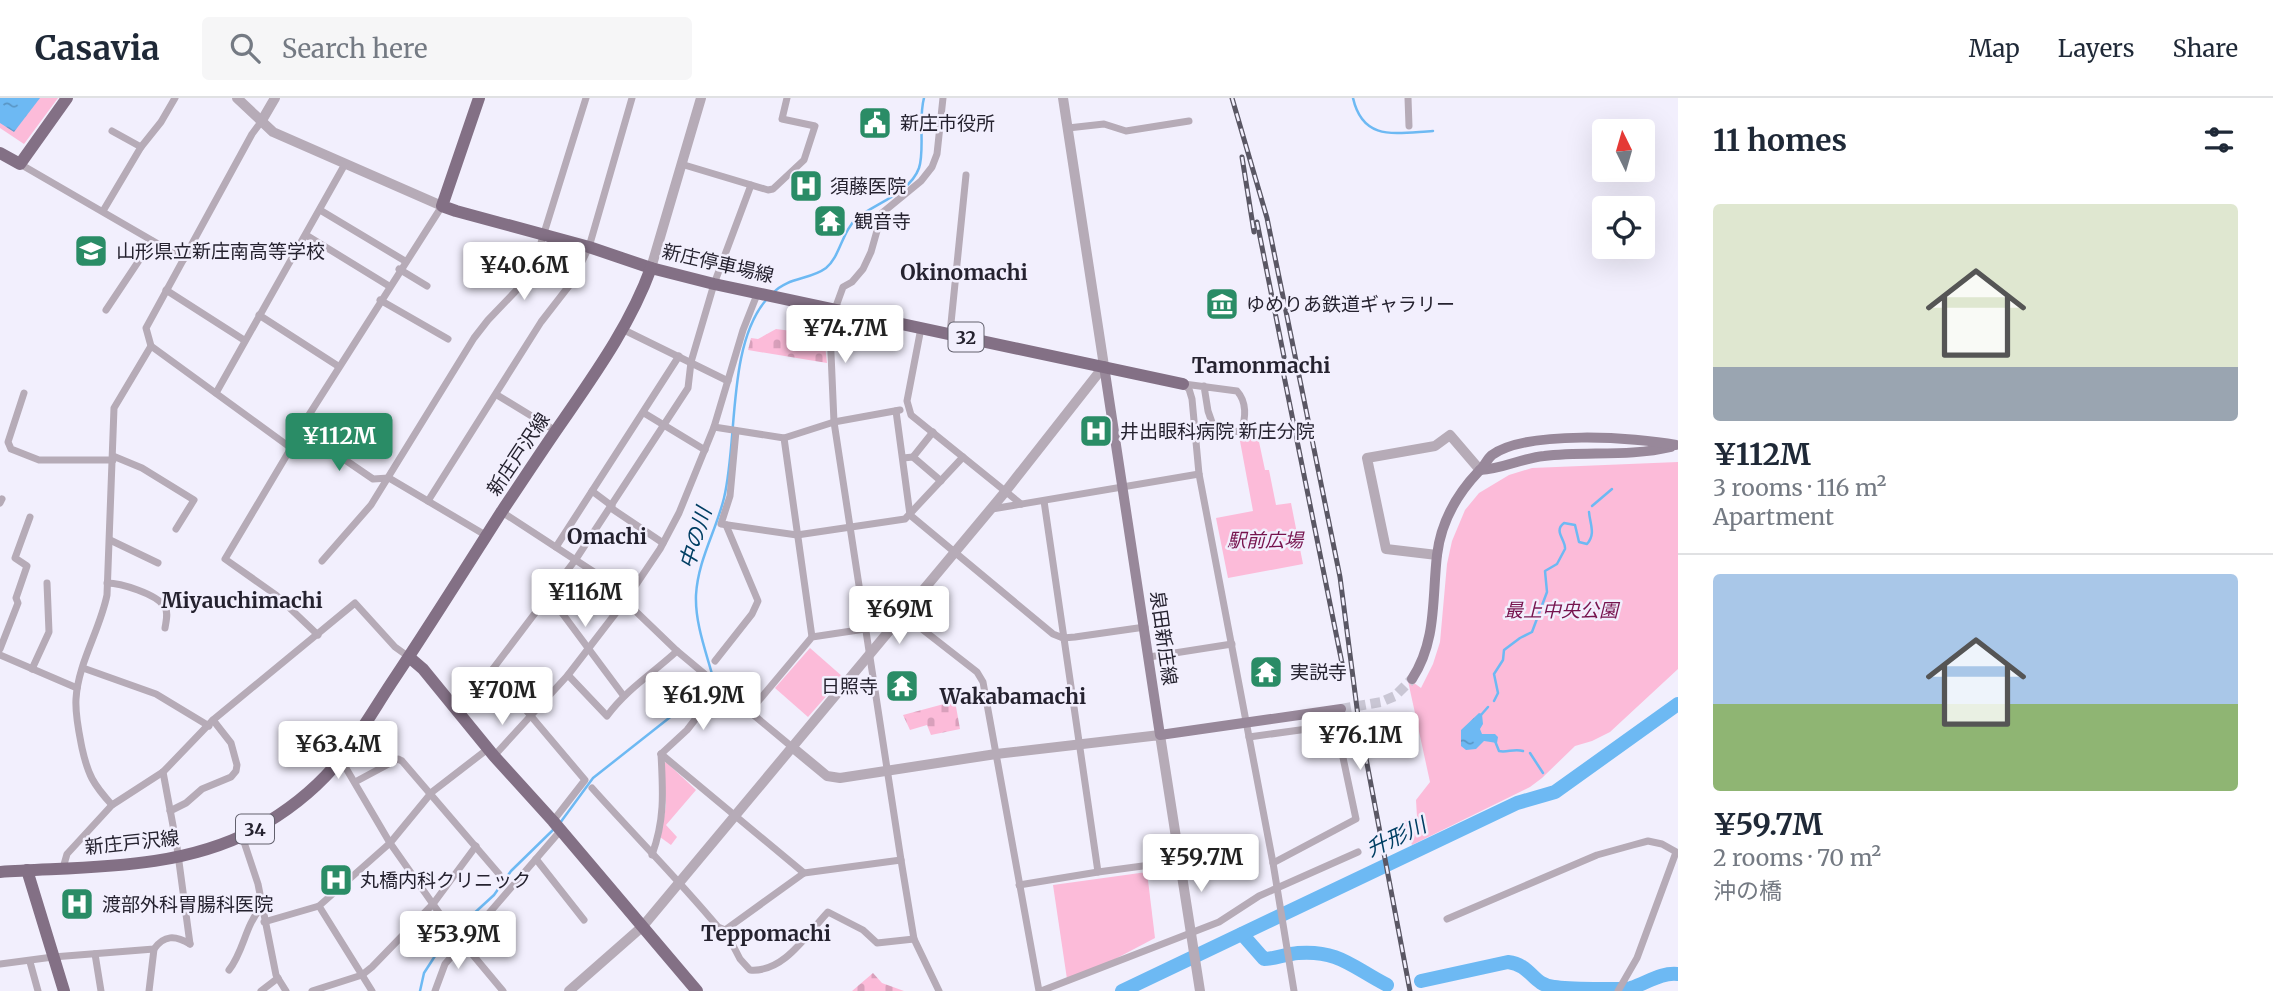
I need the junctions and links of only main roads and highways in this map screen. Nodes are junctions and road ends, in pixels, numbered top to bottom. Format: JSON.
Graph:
{"nodes":[{"id":1,"x":67,"y":98,"type":"edge"},
{"id":2,"x":479,"y":98,"type":"edge"},
{"id":3,"x":0,"y":153,"type":"edge"},
{"id":4,"x":651,"y":268,"type":"junction"},
{"id":5,"x":1104,"y":366,"type":"junction"},
{"id":6,"x":1183,"y":384,"type":"road end"},
{"id":7,"x":1677,"y":445,"type":"edge"},
{"id":8,"x":1480,"y":470,"type":"junction"},
{"id":9,"x":409,"y":657,"type":"junction"},
{"id":10,"x":1412,"y":679,"type":"tunnel mouth"},
{"id":11,"x":1341,"y":709,"type":"tunnel mouth"},
{"id":12,"x":27,"y":870,"type":"junction"},
{"id":13,"x":0,"y":872,"type":"edge"},
{"id":14,"x":64,"y":991,"type":"edge"},
{"id":15,"x":697,"y":991,"type":"edge"}],
"edges":[{"from":1,"to":3,"type":"main road"},
{"from":2,"to":4,"type":"main road","name":"新庄停車場線","number":"32"},
{"from":4,"to":5,"type":"main road","name":"新庄停車場線","number":"32"},
{"from":4,"to":9,"type":"main road","name":"新庄戸沢線","number":"34"},
{"from":5,"to":6,"type":"main road","name":"新庄停車場線","number":"32"},
{"from":5,"to":11,"type":"main road","name":"泉田新庄線"},
{"from":7,"to":8,"type":"main road"},
{"from":7,"to":8,"type":"main road"},
{"from":8,"to":10,"type":"main road"},
{"from":9,"to":12,"type":"main road","name":"新庄戸沢線","number":"34"},
{"from":9,"to":15,"type":"main road"},
{"from":12,"to":13,"type":"main road","name":"新庄戸沢線","number":"34"},
{"from":12,"to":14,"type":"main road"}]}
